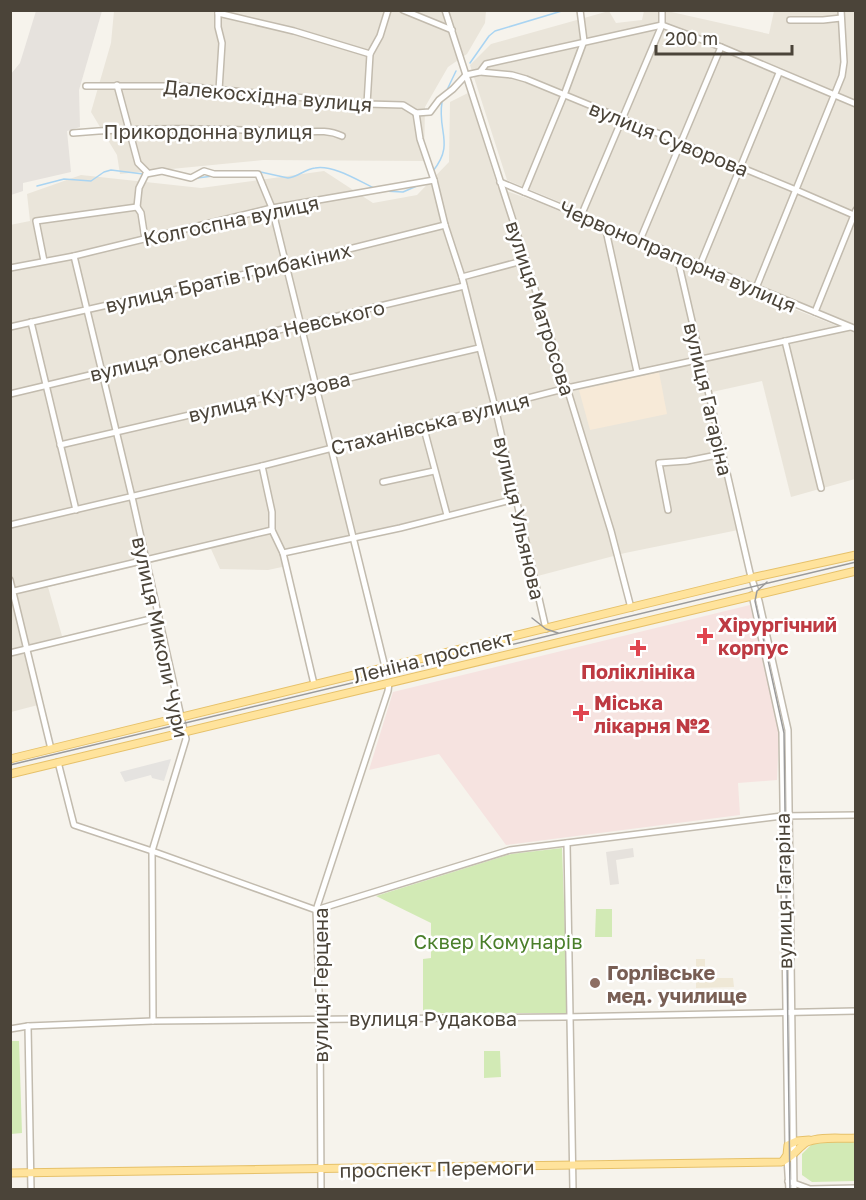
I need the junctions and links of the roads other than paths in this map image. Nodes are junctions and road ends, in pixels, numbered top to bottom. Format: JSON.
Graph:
{"nodes":[{"id":1,"x":388,"y":10,"type":"edge"},
{"id":2,"x":403,"y":10,"type":"edge"},
{"id":3,"x":445,"y":10,"type":"edge"},
{"id":4,"x":579,"y":10,"type":"edge"},
{"id":5,"x":662,"y":10,"type":"edge"},
{"id":6,"x":841,"y":10,"type":"edge"},
{"id":7,"x":218,"y":12,"type":"edge"},
{"id":8,"x":842,"y":18,"type":"junction"},
{"id":9,"x":790,"y":20,"type":"dead end"},
{"id":10,"x":662,"y":25,"type":"junction"},
{"id":11,"x":452,"y":30,"type":"junction"},
{"id":12,"x":584,"y":41,"type":"junction"},
{"id":13,"x":721,"y":47,"type":"junction"},
{"id":14,"x":370,"y":54,"type":"junction"},
{"id":15,"x":480,"y":72,"type":"junction"},
{"id":16,"x":779,"y":73,"type":"junction"},
{"id":17,"x":466,"y":75,"type":"junction"},
{"id":18,"x":117,"y":85,"type":"junction"},
{"id":19,"x":86,"y":86,"type":"dead end"},
{"id":20,"x":219,"y":90,"type":"junction"},
{"id":21,"x":834,"y":94,"type":"junction"},
{"id":22,"x":564,"y":95,"type":"junction"},
{"id":23,"x":367,"y":104,"type":"junction"},
{"id":24,"x":855,"y":104,"type":"edge"},
{"id":25,"x":416,"y":113,"type":"junction"},
{"id":26,"x":622,"y":119,"type":"junction"},
{"id":27,"x":128,"y":129,"type":"junction"},
{"id":28,"x":73,"y":133,"type":"dead end"},
{"id":29,"x":342,"y":136,"type":"dead end"},
{"id":30,"x":681,"y":144,"type":"junction"},
{"id":31,"x":741,"y":168,"type":"junction"},
{"id":32,"x":146,"y":174,"type":"junction"},
{"id":33,"x":434,"y":180,"type":"junction"},
{"id":34,"x":500,"y":182,"type":"junction"},
{"id":35,"x":796,"y":190,"type":"junction"},
{"id":36,"x":524,"y":192,"type":"junction"},
{"id":37,"x":137,"y":207,"type":"junction"},
{"id":38,"x":272,"y":208,"type":"junction"},
{"id":39,"x":855,"y":214,"type":"edge"},
{"id":40,"x":581,"y":216,"type":"junction"},
{"id":41,"x":445,"y":225,"type":"junction"},
{"id":42,"x":605,"y":226,"type":"junction"},
{"id":43,"x":145,"y":239,"type":"junction"},
{"id":44,"x":640,"y":240,"type":"junction"},
{"id":45,"x":74,"y":256,"type":"junction"},
{"id":46,"x":677,"y":256,"type":"junction"},
{"id":47,"x":44,"y":261,"type":"junction"},
{"id":48,"x":526,"y":261,"type":"junction"},
{"id":49,"x":285,"y":265,"type":"junction"},
{"id":50,"x":699,"y":265,"type":"junction"},
{"id":51,"x":10,"y":268,"type":"edge"},
{"id":52,"x":462,"y":278,"type":"junction"},
{"id":53,"x":464,"y":286,"type":"junction"},
{"id":54,"x":756,"y":288,"type":"junction"},
{"id":55,"x":86,"y":309,"type":"junction"},
{"id":56,"x":815,"y":312,"type":"junction"},
{"id":57,"x":833,"y":320,"type":"junction"},
{"id":58,"x":31,"y":322,"type":"junction"},
{"id":59,"x":300,"y":325,"type":"junction"},
{"id":60,"x":10,"y":327,"type":"edge"},
{"id":61,"x":853,"y":328,"type":"edge"},
{"id":62,"x":830,"y":331,"type":"junction"},
{"id":63,"x":785,"y":341,"type":"junction"},
{"id":64,"x":479,"y":348,"type":"junction"},
{"id":65,"x":699,"y":359,"type":"junction"},
{"id":66,"x":102,"y":372,"type":"junction"},
{"id":67,"x":637,"y":372,"type":"junction"},
{"id":68,"x":46,"y":385,"type":"junction"},
{"id":69,"x":315,"y":386,"type":"junction"},
{"id":70,"x":567,"y":388,"type":"junction"},
{"id":71,"x":10,"y":394,"type":"edge"},
{"id":72,"x":495,"y":407,"type":"junction"},
{"id":73,"x":423,"y":425,"type":"junction"},
{"id":74,"x":116,"y":432,"type":"junction"},
{"id":75,"x":60,"y":445,"type":"junction"},
{"id":76,"x":330,"y":448,"type":"junction"},
{"id":77,"x":722,"y":454,"type":"junction"},
{"id":78,"x":262,"y":465,"type":"junction"},
{"id":79,"x":434,"y":471,"type":"junction"},
{"id":80,"x":383,"y":482,"type":"dead end"},
{"id":81,"x":821,"y":488,"type":"dead end"},
{"id":82,"x":132,"y":497,"type":"junction"},
{"id":83,"x":515,"y":499,"type":"junction"},
{"id":84,"x":76,"y":510,"type":"junction"},
{"id":85,"x":668,"y":510,"type":"dead end"},
{"id":86,"x":447,"y":515,"type":"junction"},
{"id":87,"x":10,"y":525,"type":"edge"},
{"id":88,"x":272,"y":530,"type":"junction"},
{"id":89,"x":352,"y":537,"type":"junction"},
{"id":90,"x":284,"y":553,"type":"junction"},
{"id":91,"x":855,"y":555,"type":"edge"},
{"id":92,"x":145,"y":559,"type":"junction"},
{"id":93,"x":855,"y":571,"type":"edge"},
{"id":94,"x":751,"y":578,"type":"junction"},
{"id":95,"x":10,"y":580,"type":"edge"},
{"id":96,"x":12,"y":592,"type":"edge"},
{"id":97,"x":758,"y":595,"type":"junction"},
{"id":98,"x":631,"y":608,"type":"junction"},
{"id":99,"x":159,"y":617,"type":"junction"},
{"id":100,"x":546,"y":628,"type":"junction"},
{"id":101,"x":27,"y":649,"type":"junction"},
{"id":102,"x":10,"y":653,"type":"edge"},
{"id":103,"x":385,"y":667,"type":"junction"},
{"id":104,"x":388,"y":683,"type":"junction"},
{"id":105,"x":314,"y":684,"type":"junction"},
{"id":106,"x":181,"y":716,"type":"junction"},
{"id":107,"x":185,"y":731,"type":"junction"},
{"id":108,"x":51,"y":749,"type":"junction"},
{"id":109,"x":10,"y":759,"type":"edge"},
{"id":110,"x":58,"y":762,"type":"junction"},
{"id":111,"x":10,"y":774,"type":"edge"},
{"id":112,"x":855,"y":815,"type":"edge"},
{"id":113,"x":786,"y":816,"type":"junction"},
{"id":114,"x":567,"y":843,"type":"junction"},
{"id":115,"x":152,"y":851,"type":"junction"},
{"id":116,"x":316,"y":910,"type":"junction"},
{"id":117,"x":784,"y":1011,"type":"junction"},
{"id":118,"x":792,"y":1011,"type":"junction"},
{"id":119,"x":855,"y":1011,"type":"edge"},
{"id":120,"x":571,"y":1016,"type":"junction"},
{"id":121,"x":320,"y":1018,"type":"junction"},
{"id":122,"x":10,"y":1020,"type":"edge"},
{"id":123,"x":153,"y":1021,"type":"junction"},
{"id":124,"x":28,"y":1026,"type":"junction"},
{"id":125,"x":11,"y":1029,"type":"edge"},
{"id":126,"x":855,"y":1138,"type":"edge"},
{"id":127,"x":814,"y":1140,"type":"junction"},
{"id":128,"x":790,"y":1144,"type":"junction"},
{"id":129,"x":787,"y":1158,"type":"junction"},
{"id":130,"x":573,"y":1165,"type":"junction"},
{"id":131,"x":321,"y":1170,"type":"junction"},
{"id":132,"x":10,"y":1173,"type":"edge"},
{"id":133,"x":31,"y":1173,"type":"junction"},
{"id":134,"x":792,"y":1185,"type":"edge"},
{"id":135,"x":855,"y":1188,"type":"edge"},
{"id":136,"x":31,"y":1190,"type":"edge"},
{"id":137,"x":321,"y":1190,"type":"edge"},
{"id":138,"x":573,"y":1190,"type":"edge"},
{"id":139,"x":789,"y":1190,"type":"edge"}],
"edges":[{"from":1,"to":14,"type":"street"},
{"from":2,"to":11,"type":"street"},
{"from":3,"to":11,"type":"street","name":"вулиця Матросова"},
{"from":4,"to":12,"type":"street"},
{"from":5,"to":10,"type":"street"},
{"from":6,"to":8,"type":"street"},
{"from":7,"to":14,"type":"street"},
{"from":7,"to":20,"type":"street"},
{"from":8,"to":9,"type":"street"},
{"from":8,"to":21,"type":"street"},
{"from":10,"to":12,"type":"street"},
{"from":10,"to":13,"type":"street"},
{"from":10,"to":26,"type":"street"},
{"from":11,"to":17,"type":"street","name":"вулиця Матросова"},
{"from":12,"to":15,"type":"street"},
{"from":12,"to":22,"type":"street"},
{"from":13,"to":16,"type":"street"},
{"from":13,"to":30,"type":"street"},
{"from":14,"to":23,"type":"street"},
{"from":15,"to":17,"type":"street"},
{"from":15,"to":22,"type":"street","name":"вулиця Суворова"},
{"from":16,"to":21,"type":"street"},
{"from":16,"to":31,"type":"street"},
{"from":17,"to":25,"type":"street"},
{"from":17,"to":34,"type":"street","name":"вулиця Матросова"},
{"from":18,"to":19,"type":"street","name":"Далекосхідна вулиця"},
{"from":18,"to":20,"type":"street","name":"Далекосхідна вулиця"},
{"from":18,"to":27,"type":"street"},
{"from":20,"to":23,"type":"street","name":"Далекосхідна вулиця"},
{"from":21,"to":24,"type":"street"},
{"from":21,"to":35,"type":"street"},
{"from":22,"to":26,"type":"street","name":"вулиця Суворова"},
{"from":22,"to":36,"type":"street"},
{"from":23,"to":25,"type":"street","name":"Далекосхідна вулиця"},
{"from":25,"to":33,"type":"street"},
{"from":26,"to":30,"type":"street","name":"вулиця Суворова"},
{"from":26,"to":40,"type":"street"},
{"from":27,"to":28,"type":"street","name":"Прикордонна вулиця"},
{"from":27,"to":29,"type":"street","name":"Прикордонна вулиця"},
{"from":27,"to":32,"type":"street"},
{"from":30,"to":31,"type":"street","name":"вулиця Суворова"},
{"from":30,"to":44,"type":"street"},
{"from":31,"to":35,"type":"street","name":"вулиця Суворова"},
{"from":31,"to":50,"type":"street"},
{"from":32,"to":37,"type":"street"},
{"from":32,"to":38,"type":"street"},
{"from":33,"to":38,"type":"street","name":"Колгоспна вулиця"},
{"from":33,"to":41,"type":"street","name":"вулиця Ульянова"},
{"from":34,"to":36,"type":"street","name":"Червонопрапорна вулиця"},
{"from":34,"to":48,"type":"street","name":"вулиця Матросова"},
{"from":35,"to":39,"type":"street","name":"вулиця Суворова"},
{"from":35,"to":54,"type":"street"},
{"from":36,"to":40,"type":"street","name":"Червонопрапорна вулиця"},
{"from":37,"to":43,"type":"street"},
{"from":37,"to":47,"type":"street"},
{"from":38,"to":43,"type":"street","name":"Колгоспна вулиця"},
{"from":38,"to":49,"type":"street"},
{"from":39,"to":56,"type":"street"},
{"from":40,"to":42,"type":"street","name":"Червонопрапорна вулиця"},
{"from":41,"to":49,"type":"street","name":"вулиця Братів Грибакіних"},
{"from":41,"to":52,"type":"street","name":"вулиця Ульянова"},
{"from":42,"to":44,"type":"street","name":"Червонопрапорна вулиця"},
{"from":42,"to":67,"type":"street"},
{"from":43,"to":45,"type":"street","name":"Колгоспна вулиця"},
{"from":44,"to":46,"type":"street","name":"Червонопрапорна вулиця"},
{"from":45,"to":47,"type":"street","name":"Колгоспна вулиця"},
{"from":45,"to":55,"type":"street","name":"вулиця Миколи Чури"},
{"from":46,"to":50,"type":"street","name":"Червонопрапорна вулиця"},
{"from":46,"to":65,"type":"street","name":"вулиця Гагаріна"},
{"from":47,"to":51,"type":"street","name":"Колгоспна вулиця"},
{"from":48,"to":52,"type":"street"},
{"from":48,"to":70,"type":"street","name":"вулиця Матросова"},
{"from":49,"to":55,"type":"street","name":"вулиця Братів Грибакіних"},
{"from":49,"to":59,"type":"street"},
{"from":50,"to":54,"type":"street","name":"Червонопрапорна вулиця"},
{"from":52,"to":53,"type":"street","name":"вулиця Ульянова"},
{"from":53,"to":59,"type":"street","name":"вулиця Олександра Невського"},
{"from":53,"to":64,"type":"street","name":"вулиця Ульянова"},
{"from":54,"to":56,"type":"street","name":"Червонопрапорна вулиця"},
{"from":55,"to":58,"type":"street","name":"вулиця Братів Грибакіних"},
{"from":55,"to":66,"type":"street","name":"вулиця Миколи Чури"},
{"from":56,"to":57,"type":"street","name":"Червонопрапорна вулиця"},
{"from":57,"to":61,"type":"street","name":"Червонопрапорна вулиця"},
{"from":57,"to":62,"type":"street"},
{"from":58,"to":60,"type":"street","name":"вулиця Братів Грибакіних"},
{"from":58,"to":68,"type":"street"},
{"from":59,"to":66,"type":"street","name":"вулиця Олександра Невського"},
{"from":59,"to":69,"type":"street"},
{"from":61,"to":62,"type":"street","name":"Стаханівська вулиця"},
{"from":62,"to":63,"type":"street","name":"Стаханівська вулиця"},
{"from":63,"to":65,"type":"street","name":"Стаханівська вулиця"},
{"from":63,"to":81,"type":"street"},
{"from":64,"to":69,"type":"street","name":"вулиця Кутузова"},
{"from":64,"to":72,"type":"street","name":"вулиця Ульянова"},
{"from":65,"to":67,"type":"street","name":"Стаханівська вулиця"},
{"from":65,"to":77,"type":"street","name":"вулиця Гагаріна"},
{"from":66,"to":68,"type":"street","name":"вулиця Олександра Невського"},
{"from":66,"to":74,"type":"street","name":"вулиця Миколи Чури"},
{"from":67,"to":70,"type":"street","name":"Стаханівська вулиця"},
{"from":68,"to":71,"type":"street","name":"вулиця Олександра Невського"},
{"from":68,"to":75,"type":"street"},
{"from":69,"to":74,"type":"street","name":"вулиця Кутузова"},
{"from":69,"to":76,"type":"street"},
{"from":70,"to":72,"type":"street","name":"Стаханівська вулиця"},
{"from":70,"to":98,"type":"street","name":"вулиця Матросова"},
{"from":72,"to":73,"type":"street","name":"Стаханівська вулиця"},
{"from":72,"to":83,"type":"street","name":"вулиця Ульянова"},
{"from":73,"to":76,"type":"street","name":"Стаханівська вулиця"},
{"from":73,"to":79,"type":"street"},
{"from":74,"to":75,"type":"street","name":"вулиця Кутузова"},
{"from":74,"to":82,"type":"street","name":"вулиця Миколи Чури"},
{"from":75,"to":84,"type":"street"},
{"from":76,"to":78,"type":"street","name":"Стаханівська вулиця"},
{"from":76,"to":89,"type":"street"},
{"from":77,"to":85,"type":"street"},
{"from":77,"to":94,"type":"street","name":"вулиця Гагаріна"},
{"from":78,"to":82,"type":"street","name":"Стаханівська вулиця"},
{"from":78,"to":88,"type":"street"},
{"from":79,"to":80,"type":"street"},
{"from":79,"to":86,"type":"street"},
{"from":82,"to":84,"type":"street","name":"Стаханівська вулиця"},
{"from":82,"to":92,"type":"street","name":"вулиця Миколи Чури"},
{"from":83,"to":86,"type":"street"},
{"from":83,"to":100,"type":"street","name":"вулиця Ульянова"},
{"from":84,"to":87,"type":"street","name":"Стаханівська вулиця"},
{"from":86,"to":89,"type":"street"},
{"from":88,"to":90,"type":"street"},
{"from":88,"to":92,"type":"street"},
{"from":89,"to":90,"type":"street"},
{"from":89,"to":103,"type":"street"},
{"from":90,"to":105,"type":"street"},
{"from":91,"to":94,"type":"main road","name":"Леніна проспект"},
{"from":92,"to":96,"type":"street"},
{"from":92,"to":99,"type":"street","name":"вулиця Миколи Чури"},
{"from":93,"to":97,"type":"main road","name":"Леніна проспект"},
{"from":94,"to":97,"type":"street","name":"вулиця Гагаріна"},
{"from":94,"to":98,"type":"main road","name":"Леніна проспект"},
{"from":95,"to":96,"type":"street"},
{"from":96,"to":101,"type":"street"},
{"from":97,"to":104,"type":"main road","name":"Леніна проспект"},
{"from":97,"to":113,"type":"street","name":"вулиця Гагаріна"},
{"from":97,"to":113,"type":"street","name":"вулиця Гагаріна"},
{"from":98,"to":100,"type":"main road","name":"Леніна проспект"},
{"from":99,"to":101,"type":"street"},
{"from":99,"to":106,"type":"street","name":"вулиця Миколи Чури"},
{"from":100,"to":103,"type":"main road","name":"Леніна проспект"},
{"from":101,"to":102,"type":"street"},
{"from":101,"to":108,"type":"street"},
{"from":103,"to":104,"type":"main road"},
{"from":103,"to":105,"type":"main road","name":"Леніна проспект"},
{"from":104,"to":107,"type":"main road","name":"Леніна проспект"},
{"from":104,"to":116,"type":"street","name":"вулиця Герцена"},
{"from":105,"to":106,"type":"main road","name":"Леніна проспект"},
{"from":106,"to":107,"type":"street","name":"вулиця Миколи Чури"},
{"from":106,"to":108,"type":"main road","name":"Леніна проспект"},
{"from":107,"to":110,"type":"main road","name":"Леніна проспект"},
{"from":107,"to":115,"type":"street","name":"вулиця Миколи Чури"},
{"from":108,"to":109,"type":"main road","name":"Леніна проспект"},
{"from":110,"to":111,"type":"main road","name":"Леніна проспект"},
{"from":110,"to":115,"type":"street"},
{"from":112,"to":113,"type":"street"},
{"from":113,"to":114,"type":"street"},
{"from":113,"to":117,"type":"street","name":"вулиця Гагаріна"},
{"from":113,"to":118,"type":"street","name":"вулиця Гагаріна"},
{"from":114,"to":116,"type":"street"},
{"from":114,"to":120,"type":"street"},
{"from":115,"to":116,"type":"street"},
{"from":115,"to":123,"type":"street","name":"вулиця Миколи Чури"},
{"from":116,"to":121,"type":"street","name":"вулиця Герцена"},
{"from":117,"to":118,"type":"street","name":"вулиця Рудакова"},
{"from":117,"to":120,"type":"street","name":"вулиця Рудакова"},
{"from":117,"to":128,"type":"street","name":"вулиця Гагаріна"},
{"from":118,"to":119,"type":"street","name":"вулиця Рудакова"},
{"from":118,"to":128,"type":"street","name":"вулиця Гагаріна"},
{"from":120,"to":121,"type":"street","name":"вулиця Рудакова"},
{"from":120,"to":130,"type":"street"},
{"from":121,"to":123,"type":"street","name":"вулиця Рудакова"},
{"from":121,"to":131,"type":"street","name":"вулиця Герцена"},
{"from":122,"to":125,"type":"street"},
{"from":123,"to":124,"type":"street","name":"вулиця Рудакова"},
{"from":124,"to":125,"type":"street","name":"вулиця Рудакова"},
{"from":124,"to":133,"type":"street"},
{"from":126,"to":127,"type":"main road"},
{"from":127,"to":128,"type":"main road"},
{"from":127,"to":129,"type":"main road"},
{"from":128,"to":129,"type":"main road","name":"вулиця Гагаріна"},
{"from":129,"to":130,"type":"main road","name":"проспект Перемоги"},
{"from":129,"to":134,"type":"street","name":"вулиця Гагаріна"},
{"from":130,"to":131,"type":"main road","name":"проспект Перемоги"},
{"from":130,"to":138,"type":"street"},
{"from":131,"to":133,"type":"main road","name":"проспект Перемоги"},
{"from":131,"to":137,"type":"street","name":"вулиця Герцена"},
{"from":132,"to":133,"type":"main road","name":"проспект Перемоги"},
{"from":133,"to":136,"type":"street"},
{"from":134,"to":135,"type":"street"},
{"from":134,"to":139,"type":"street","name":"вулиця Гагаріна"}]}
